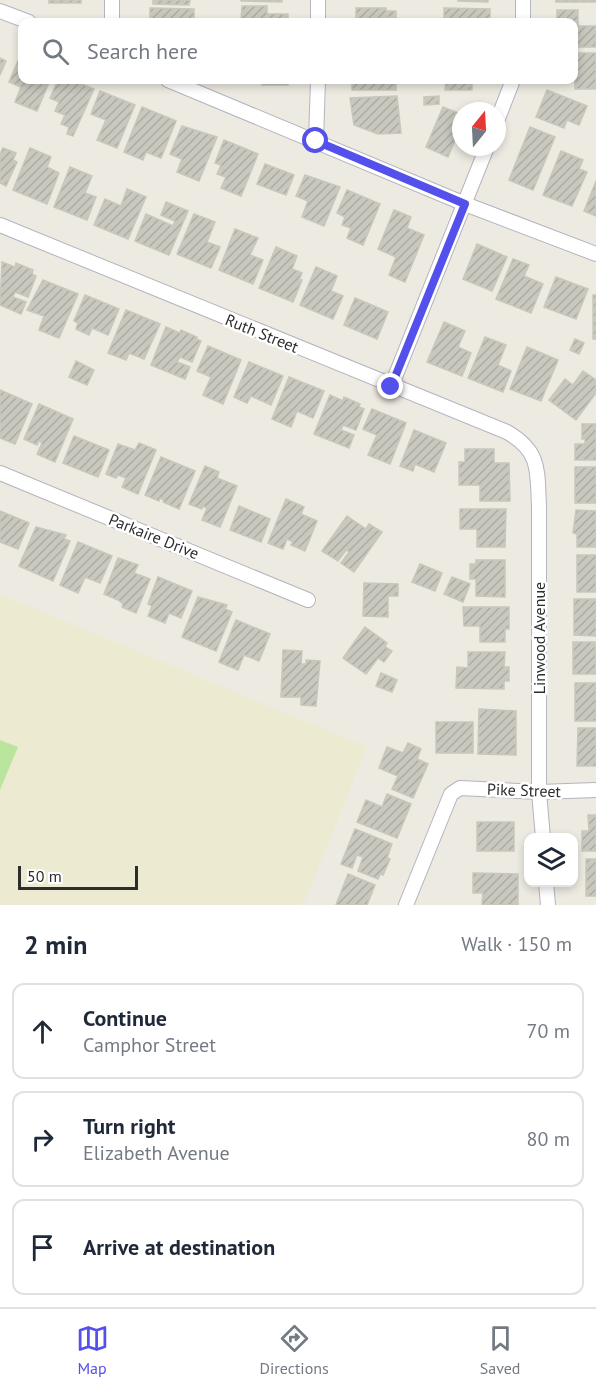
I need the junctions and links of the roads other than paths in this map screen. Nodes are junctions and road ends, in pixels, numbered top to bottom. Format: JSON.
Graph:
{"nodes":[{"id":1,"x":112,"y":0,"type":"edge"},
{"id":2,"x":318,"y":0,"type":"edge"},
{"id":3,"x":523,"y":0,"type":"edge"},
{"id":4,"x":0,"y":11,"type":"edge"},
{"id":5,"x":18,"y":18,"type":"edge"},
{"id":6,"x":112,"y":18,"type":"edge"},
{"id":7,"x":318,"y":18,"type":"edge"},
{"id":8,"x":523,"y":18,"type":"edge"},
{"id":9,"x":178,"y":84,"type":"edge"},
{"id":10,"x":318,"y":84,"type":"edge"},
{"id":11,"x":511,"y":84,"type":"edge"},
{"id":12,"x":505,"y":102,"type":"edge"},
{"id":13,"x":316,"y":141,"type":"junction"},
{"id":14,"x":484,"y":156,"type":"edge"},
{"id":15,"x":465,"y":204,"type":"junction"},
{"id":16,"x":0,"y":225,"type":"edge"},
{"id":17,"x":596,"y":254,"type":"edge"},
{"id":18,"x":391,"y":387,"type":"junction"},
{"id":19,"x":524,"y":442,"type":"joint"},
{"id":20,"x":0,"y":473,"type":"edge"},
{"id":21,"x":308,"y":600,"type":"dead end"},
{"id":22,"x":596,"y":790,"type":"edge"},
{"id":23,"x":539,"y":792,"type":"junction"},
{"id":24,"x":543,"y":833,"type":"edge"},
{"id":25,"x":546,"y":887,"type":"edge"},
{"id":26,"x":406,"y":905,"type":"edge"},
{"id":27,"x":548,"y":905,"type":"edge"}],
"edges":[{"from":1,"to":6,"type":"street"},
{"from":2,"to":7,"type":"street"},
{"from":3,"to":8,"type":"street"},
{"from":4,"to":5,"type":"street"},
{"from":9,"to":13,"type":"street"},
{"from":10,"to":13,"type":"street"},
{"from":11,"to":12,"type":"street"},
{"from":13,"to":15,"type":"street"},
{"from":14,"to":15,"type":"street"},
{"from":15,"to":17,"type":"street"},
{"from":15,"to":18,"type":"street"},
{"from":16,"to":18,"type":"street","name":"Ruth Street"},
{"from":18,"to":19,"type":"street","name":"Ruth Street"},
{"from":19,"to":23,"type":"street","name":"Linwood Avenue"},
{"from":20,"to":21,"type":"street","name":"Parkaire Drive"},
{"from":22,"to":23,"type":"street","name":"Pike Street"},
{"from":23,"to":24,"type":"street","name":"Linwood Avenue"},
{"from":23,"to":26,"type":"street","name":"Pike Street"},
{"from":25,"to":27,"type":"street"}]}
